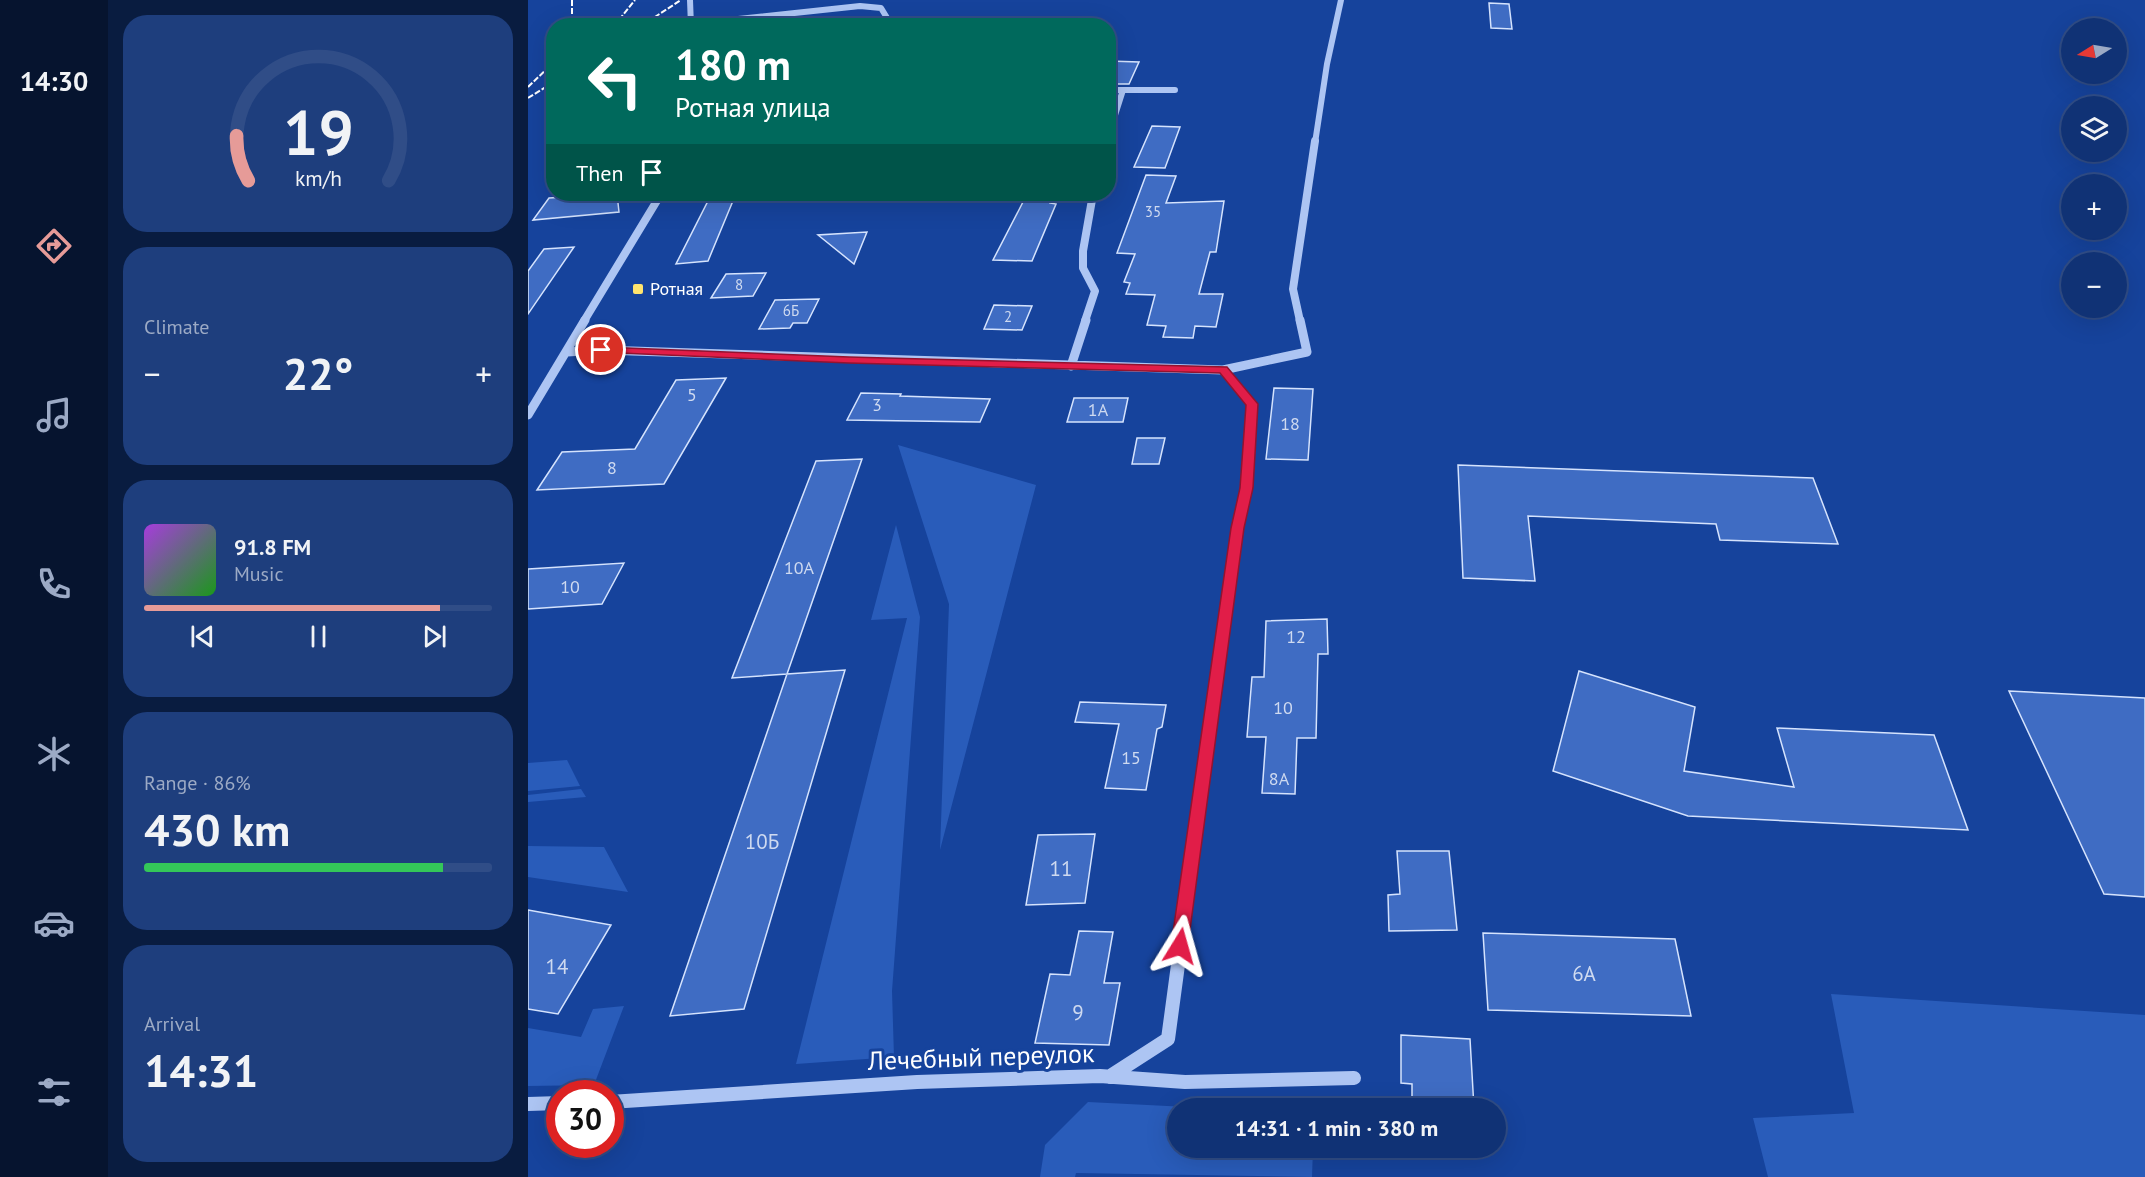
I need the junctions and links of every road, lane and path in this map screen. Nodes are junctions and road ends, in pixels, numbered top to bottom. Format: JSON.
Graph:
{"nodes":[{"id":1,"x":690,"y":0,"type":"edge"},
{"id":2,"x":1341,"y":0,"type":"edge"},
{"id":3,"x":691,"y":18,"type":"edge"},
{"id":4,"x":753,"y":18,"type":"edge"},
{"id":5,"x":887,"y":18,"type":"edge"},
{"id":6,"x":1116,"y":90,"type":"edge"},
{"id":7,"x":1123,"y":90,"type":"junction"},
{"id":8,"x":1175,"y":90,"type":"dead end"},
{"id":9,"x":1116,"y":112,"type":"edge"},
{"id":10,"x":657,"y":201,"type":"edge"},
{"id":11,"x":1093,"y":201,"type":"edge"},
{"id":12,"x":567,"y":352,"type":"junction"},
{"id":13,"x":1071,"y":366,"type":"junction"},
{"id":14,"x":1223,"y":370,"type":"junction"},
{"id":15,"x":528,"y":415,"type":"edge"},
{"id":16,"x":1109,"y":1077,"type":"junction"},
{"id":17,"x":1354,"y":1078,"type":"dead end"},
{"id":18,"x":624,"y":1101,"type":"edge"},
{"id":19,"x":546,"y":1103,"type":"edge"},
{"id":20,"x":528,"y":1104,"type":"edge"}],
"edges":[{"from":1,"to":3,"type":"street"},
{"from":2,"to":14,"type":"street"},
{"from":4,"to":5,"type":"street"},
{"from":6,"to":7,"type":"street"},
{"from":7,"to":8,"type":"street"},
{"from":7,"to":9,"type":"street"},
{"from":10,"to":12,"type":"street"},
{"from":11,"to":13,"type":"street"},
{"from":12,"to":13,"type":"street"},
{"from":12,"to":15,"type":"street"},
{"from":13,"to":14,"type":"street"},
{"from":14,"to":16,"type":"street"},
{"from":16,"to":17,"type":"street","name":"Лечебный переулок"},
{"from":16,"to":18,"type":"street","name":"Лечебный переулок"},
{"from":19,"to":20,"type":"street"}]}
